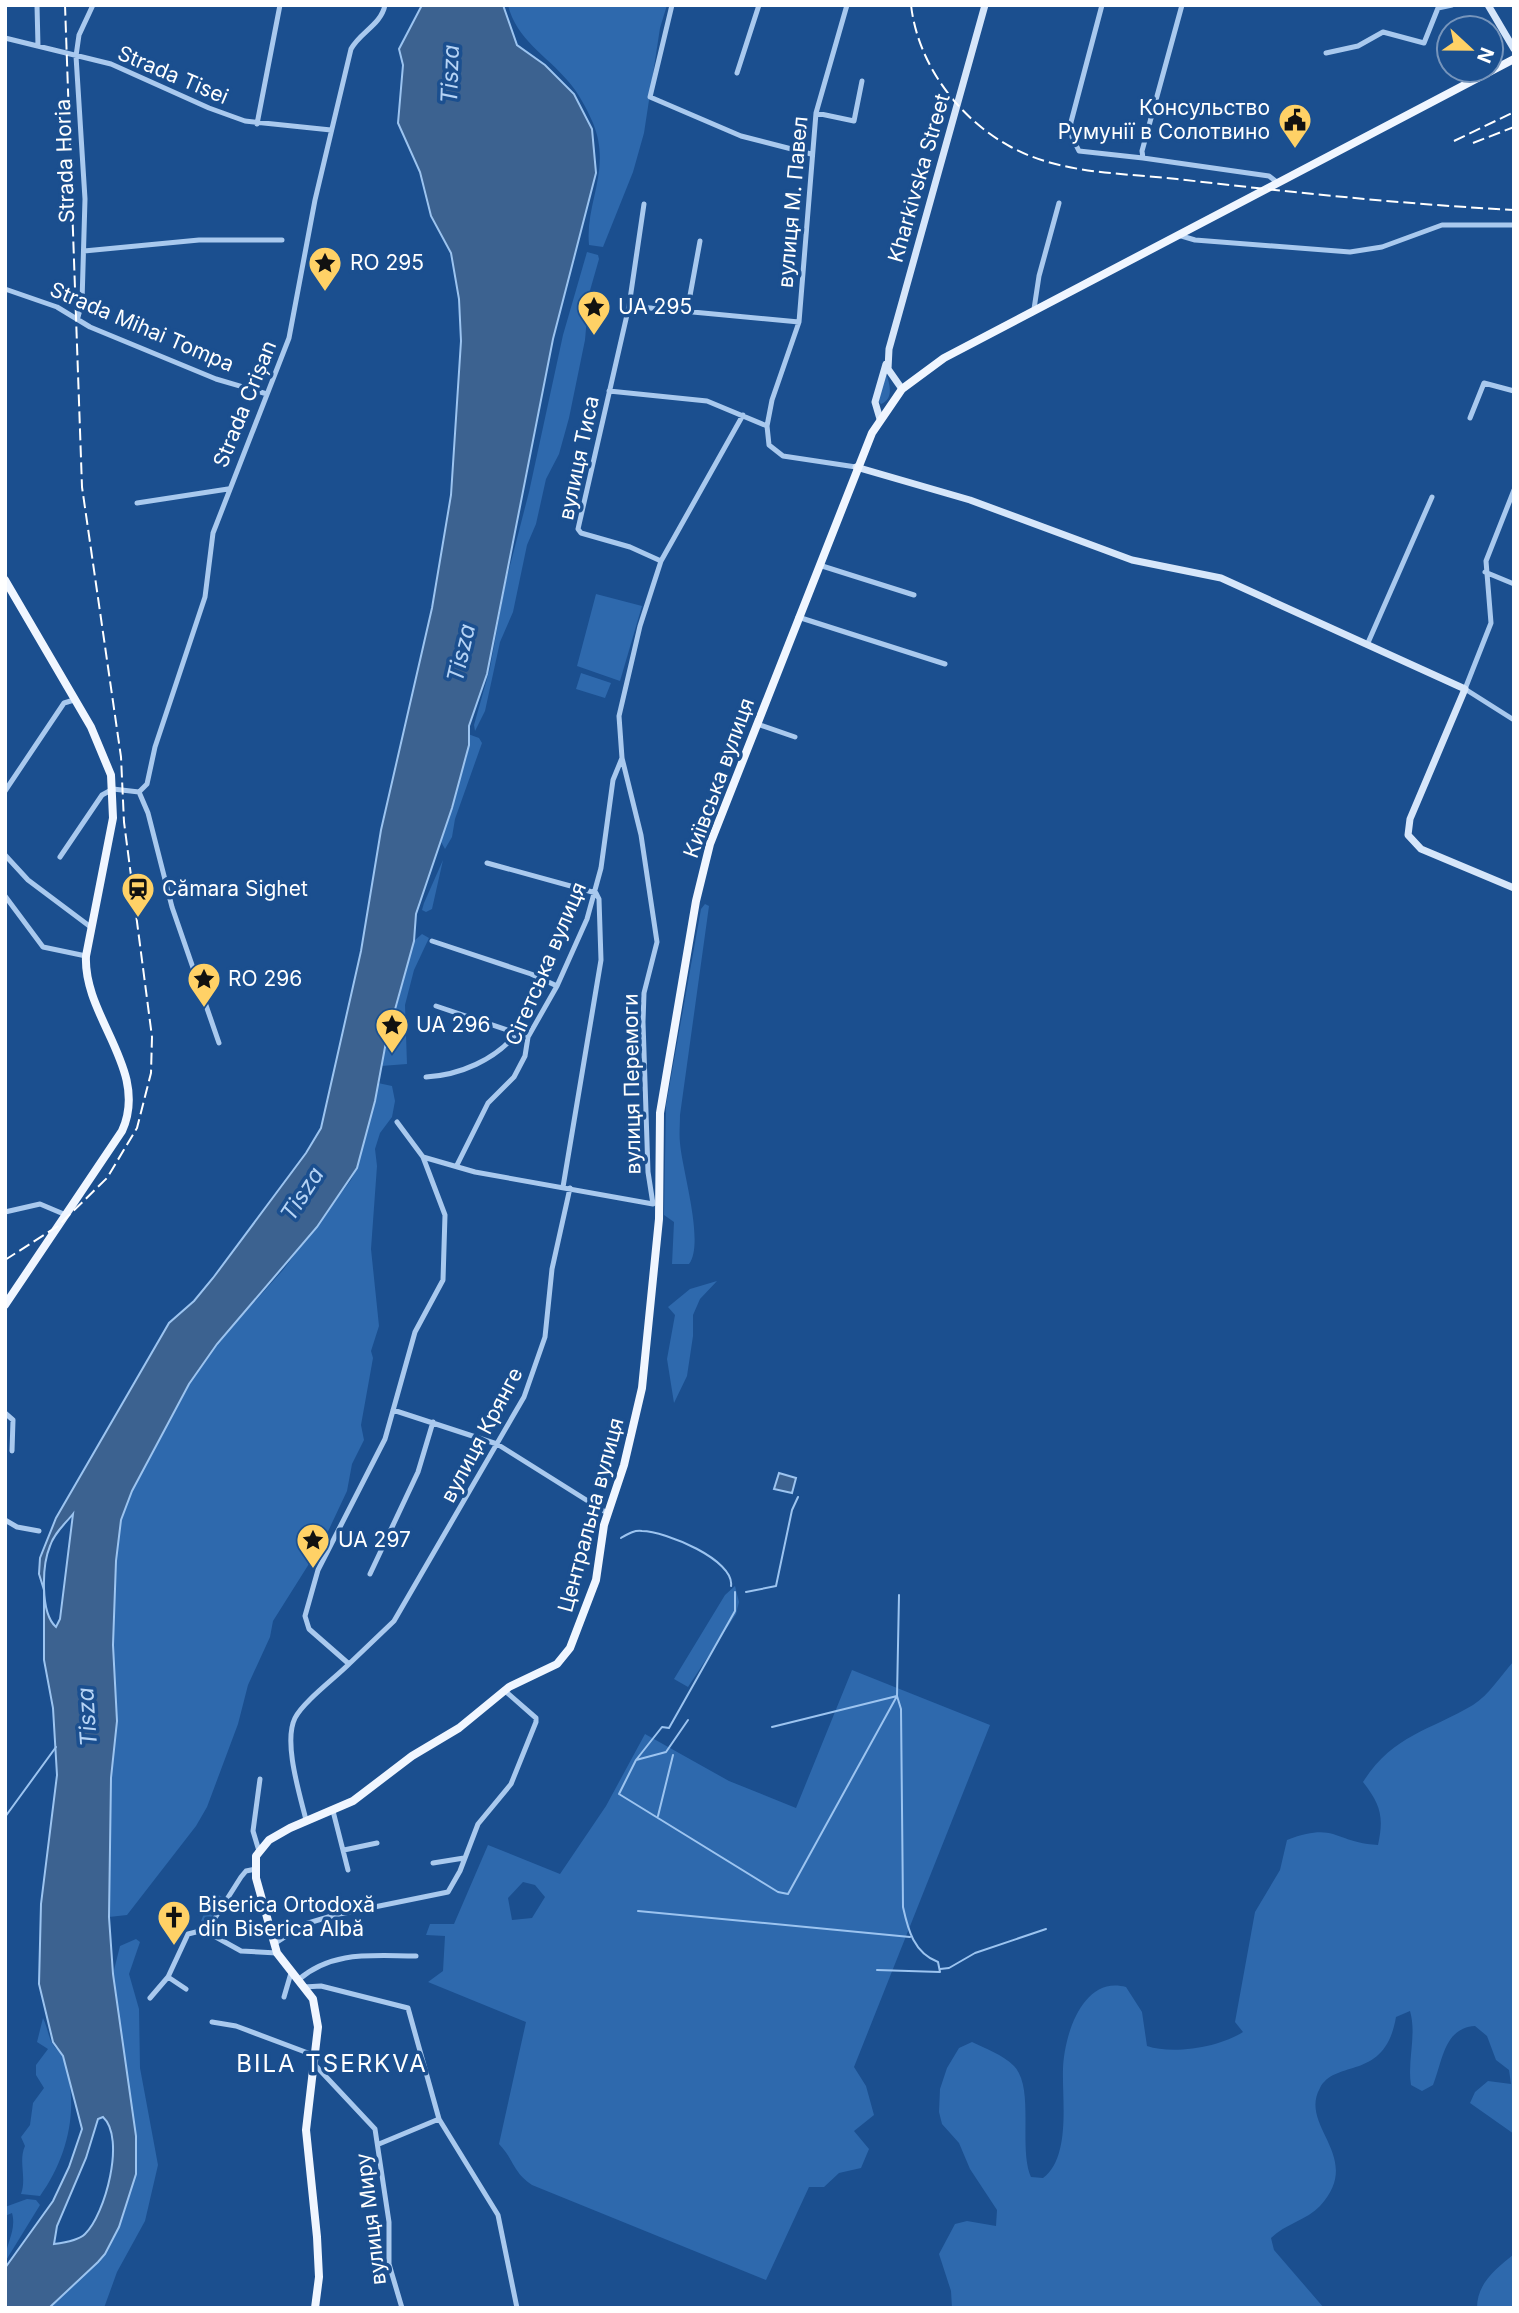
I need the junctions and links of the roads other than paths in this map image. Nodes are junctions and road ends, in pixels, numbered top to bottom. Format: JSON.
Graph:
{"nodes":[{"id":1,"x":37,"y":5,"type":"edge"},
{"id":2,"x":93,"y":5,"type":"edge"},
{"id":3,"x":280,"y":5,"type":"edge"},
{"id":4,"x":385,"y":5,"type":"edge"},
{"id":5,"x":672,"y":5,"type":"edge"},
{"id":6,"x":759,"y":5,"type":"edge"},
{"id":7,"x":847,"y":5,"type":"edge"},
{"id":8,"x":985,"y":5,"type":"edge"},
{"id":9,"x":1102,"y":5,"type":"edge"},
{"id":10,"x":1182,"y":5,"type":"edge"},
{"id":11,"x":1452,"y":5,"type":"edge"},
{"id":12,"x":1488,"y":5,"type":"edge"},
{"id":13,"x":5,"y":38,"type":"edge"},
{"id":14,"x":38,"y":47,"type":"junction"},
{"id":15,"x":1514,"y":49,"type":"edge"},
{"id":16,"x":1326,"y":53,"type":"dead end"},
{"id":17,"x":76,"y":56,"type":"junction"},
{"id":18,"x":1514,"y":59,"type":"edge"},
{"id":19,"x":737,"y":73,"type":"dead end"},
{"id":20,"x":862,"y":80,"type":"dead end"},
{"id":21,"x":816,"y":113,"type":"junction"},
{"id":22,"x":257,"y":124,"type":"junction"},
{"id":23,"x":331,"y":130,"type":"junction"},
{"id":24,"x":811,"y":154,"type":"junction"},
{"id":25,"x":1143,"y":158,"type":"junction"},
{"id":26,"x":1278,"y":183,"type":"junction"},
{"id":27,"x":1059,"y":203,"type":"dead end"},
{"id":28,"x":644,"y":204,"type":"dead end"},
{"id":29,"x":1514,"y":225,"type":"edge"},
{"id":30,"x":1178,"y":235,"type":"junction"},
{"id":31,"x":282,"y":240,"type":"dead end"},
{"id":32,"x":700,"y":241,"type":"dead end"},
{"id":33,"x":84,"y":251,"type":"junction"},
{"id":34,"x":5,"y":289,"type":"edge"},
{"id":35,"x":629,"y":306,"type":"junction"},
{"id":36,"x":1034,"y":309,"type":"junction"},
{"id":37,"x":687,"y":312,"type":"junction"},
{"id":38,"x":78,"y":317,"type":"junction"},
{"id":39,"x":799,"y":322,"type":"junction"},
{"id":40,"x":887,"y":360,"type":"junction"},
{"id":41,"x":902,"y":389,"type":"junction"},
{"id":42,"x":609,"y":391,"type":"junction"},
{"id":43,"x":1514,"y":391,"type":"edge"},
{"id":44,"x":267,"y":394,"type":"junction"},
{"id":45,"x":743,"y":415,"type":"junction"},
{"id":46,"x":1470,"y":418,"type":"dead end"},
{"id":47,"x":880,"y":419,"type":"junction"},
{"id":48,"x":767,"y":426,"type":"junction"},
{"id":49,"x":856,"y":467,"type":"junction"},
{"id":50,"x":228,"y":489,"type":"junction"},
{"id":51,"x":1514,"y":490,"type":"edge"},
{"id":52,"x":1432,"y":497,"type":"dead end"},
{"id":53,"x":137,"y":503,"type":"dead end"},
{"id":54,"x":661,"y":561,"type":"junction"},
{"id":55,"x":819,"y":565,"type":"junction"},
{"id":56,"x":1485,"y":572,"type":"junction"},
{"id":57,"x":5,"y":580,"type":"edge"},
{"id":58,"x":1514,"y":584,"type":"edge"},
{"id":59,"x":914,"y":595,"type":"dead end"},
{"id":60,"x":798,"y":617,"type":"junction"},
{"id":61,"x":1367,"y":645,"type":"junction"},
{"id":62,"x":945,"y":664,"type":"dead end"},
{"id":63,"x":1465,"y":689,"type":"junction"},
{"id":64,"x":74,"y":700,"type":"junction"},
{"id":65,"x":1514,"y":720,"type":"edge"},
{"id":66,"x":757,"y":724,"type":"junction"},
{"id":67,"x":795,"y":737,"type":"dead end"},
{"id":68,"x":622,"y":758,"type":"junction"},
{"id":69,"x":113,"y":789,"type":"junction"},
{"id":70,"x":5,"y":791,"type":"edge"},
{"id":71,"x":139,"y":792,"type":"junction"},
{"id":72,"x":5,"y":855,"type":"edge"},
{"id":73,"x":60,"y":858,"type":"dead end"},
{"id":74,"x":487,"y":863,"type":"dead end"},
{"id":75,"x":1514,"y":888,"type":"edge"},
{"id":76,"x":596,"y":893,"type":"junction"},
{"id":77,"x":5,"y":896,"type":"edge"},
{"id":78,"x":92,"y":928,"type":"junction"},
{"id":79,"x":432,"y":941,"type":"dead end"},
{"id":80,"x":86,"y":956,"type":"junction"},
{"id":81,"x":557,"y":986,"type":"junction"},
{"id":82,"x":436,"y":1006,"type":"dead end"},
{"id":83,"x":517,"y":1033,"type":"junction"},
{"id":84,"x":528,"y":1037,"type":"junction"},
{"id":85,"x":219,"y":1043,"type":"dead end"},
{"id":86,"x":426,"y":1077,"type":"dead end"},
{"id":87,"x":397,"y":1122,"type":"dead end"},
{"id":88,"x":423,"y":1157,"type":"junction"},
{"id":89,"x":457,"y":1165,"type":"junction"},
{"id":90,"x":566,"y":1188,"type":"junction"},
{"id":91,"x":656,"y":1204,"type":"junction"},
{"id":92,"x":5,"y":1212,"type":"edge"},
{"id":93,"x":66,"y":1214,"type":"junction"},
{"id":94,"x":5,"y":1305,"type":"edge"},
{"id":95,"x":393,"y":1410,"type":"junction"},
{"id":96,"x":5,"y":1413,"type":"edge"},
{"id":97,"x":433,"y":1422,"type":"junction"},
{"id":98,"x":497,"y":1444,"type":"junction"},
{"id":99,"x":12,"y":1451,"type":"dead end"},
{"id":100,"x":607,"y":1513,"type":"junction"},
{"id":101,"x":5,"y":1520,"type":"edge"},
{"id":102,"x":39,"y":1531,"type":"dead end"},
{"id":103,"x":370,"y":1574,"type":"dead end"},
{"id":104,"x":349,"y":1664,"type":"junction"},
{"id":105,"x":504,"y":1690,"type":"junction"},
{"id":106,"x":260,"y":1779,"type":"dead end"},
{"id":107,"x":333,"y":1811,"type":"junction"},
{"id":108,"x":306,"y":1821,"type":"junction"},
{"id":109,"x":376,"y":1843,"type":"dead end"},
{"id":110,"x":344,"y":1850,"type":"junction"},
{"id":111,"x":259,"y":1851,"type":"junction"},
{"id":112,"x":464,"y":1857,"type":"junction"},
{"id":113,"x":433,"y":1863,"type":"dead end"},
{"id":114,"x":256,"y":1869,"type":"junction"},
{"id":115,"x":348,"y":1870,"type":"dead end"},
{"id":116,"x":205,"y":1931,"type":"junction"},
{"id":117,"x":276,"y":1949,"type":"junction"},
{"id":118,"x":416,"y":1956,"type":"dead end"},
{"id":119,"x":168,"y":1977,"type":"junction"},
{"id":120,"x":298,"y":1980,"type":"junction"},
{"id":121,"x":186,"y":1989,"type":"dead end"},
{"id":122,"x":284,"y":1997,"type":"dead end"},
{"id":123,"x":150,"y":1998,"type":"dead end"},
{"id":124,"x":212,"y":2022,"type":"dead end"},
{"id":125,"x":316,"y":2061,"type":"junction"},
{"id":126,"x":439,"y":2119,"type":"junction"},
{"id":127,"x":379,"y":2144,"type":"junction"},
{"id":128,"x":315,"y":2308,"type":"edge"},
{"id":129,"x":402,"y":2308,"type":"edge"},
{"id":130,"x":517,"y":2308,"type":"edge"}],
"edges":[{"from":1,"to":14,"type":"street"},
{"from":2,"to":17,"type":"street","name":"Strada Horia"},
{"from":3,"to":22,"type":"street"},
{"from":4,"to":23,"type":"street","name":"Strada Crișan"},
{"from":5,"to":24,"type":"street"},
{"from":6,"to":19,"type":"street"},
{"from":7,"to":21,"type":"street","name":"вулиця М. Павел"},
{"from":8,"to":40,"type":"street","name":"Kharkivska Street"},
{"from":9,"to":25,"type":"street"},
{"from":10,"to":25,"type":"street"},
{"from":11,"to":16,"type":"street"},
{"from":12,"to":15,"type":"street"},
{"from":13,"to":14,"type":"street","name":"Strada Tisei"},
{"from":14,"to":17,"type":"street","name":"Strada Tisei"},
{"from":17,"to":22,"type":"street","name":"Strada Tisei"},
{"from":17,"to":33,"type":"street","name":"Strada Horia"},
{"from":18,"to":26,"type":"main road","name":"Київська вулиця"},
{"from":20,"to":21,"type":"street"},
{"from":21,"to":24,"type":"street","name":"вулиця М. Павел"},
{"from":22,"to":23,"type":"street","name":"Strada Tisei"},
{"from":23,"to":44,"type":"street","name":"Strada Crișan"},
{"from":24,"to":39,"type":"street","name":"вулиця М. Павел"},
{"from":25,"to":26,"type":"street"},
{"from":26,"to":30,"type":"main road","name":"Київська вулиця"},
{"from":27,"to":36,"type":"street"},
{"from":28,"to":35,"type":"street","name":"вулиця Тиса"},
{"from":29,"to":30,"type":"street"},
{"from":30,"to":36,"type":"main road","name":"Київська вулиця"},
{"from":31,"to":33,"type":"street"},
{"from":32,"to":37,"type":"street"},
{"from":33,"to":38,"type":"street","name":"Strada Horia"},
{"from":34,"to":38,"type":"street","name":"Strada Mihai Tompa"},
{"from":35,"to":37,"type":"street"},
{"from":35,"to":42,"type":"street","name":"вулиця Тиса"},
{"from":36,"to":41,"type":"main road","name":"Київська вулиця"},
{"from":37,"to":39,"type":"street"},
{"from":38,"to":44,"type":"street","name":"Strada Mihai Tompa"},
{"from":39,"to":48,"type":"street","name":"вулиця М. Павел"},
{"from":40,"to":41,"type":"street"},
{"from":40,"to":47,"type":"street","name":"Kharkivska Street"},
{"from":41,"to":47,"type":"main road","name":"Київська вулиця"},
{"from":42,"to":45,"type":"street"},
{"from":42,"to":54,"type":"street","name":"вулиця Тиса"},
{"from":43,"to":46,"type":"street"},
{"from":44,"to":50,"type":"street","name":"Strada Crișan"},
{"from":45,"to":48,"type":"street"},
{"from":45,"to":54,"type":"street"},
{"from":47,"to":49,"type":"main road","name":"Київська вулиця"},
{"from":48,"to":49,"type":"street"},
{"from":49,"to":55,"type":"main road","name":"Київська вулиця"},
{"from":49,"to":61,"type":"street"},
{"from":50,"to":53,"type":"street"},
{"from":50,"to":71,"type":"street","name":"Strada Crișan"},
{"from":51,"to":56,"type":"street"},
{"from":52,"to":61,"type":"street"},
{"from":54,"to":68,"type":"street"},
{"from":55,"to":59,"type":"street"},
{"from":55,"to":60,"type":"main road","name":"Київська вулиця"},
{"from":56,"to":58,"type":"street"},
{"from":56,"to":63,"type":"street"},
{"from":57,"to":64,"type":"main road"},
{"from":60,"to":62,"type":"street"},
{"from":60,"to":66,"type":"main road","name":"Київська вулиця"},
{"from":61,"to":63,"type":"street"},
{"from":63,"to":65,"type":"street"},
{"from":63,"to":75,"type":"street"},
{"from":64,"to":69,"type":"main road"},
{"from":64,"to":70,"type":"street"},
{"from":66,"to":67,"type":"street"},
{"from":66,"to":91,"type":"main road","name":"Київська вулиця"},
{"from":68,"to":76,"type":"street","name":"Сігетська вулиця"},
{"from":68,"to":91,"type":"street","name":"вулиця Перемоги"},
{"from":69,"to":71,"type":"street"},
{"from":69,"to":73,"type":"street"},
{"from":69,"to":78,"type":"main road"},
{"from":71,"to":85,"type":"street"},
{"from":72,"to":78,"type":"street"},
{"from":74,"to":76,"type":"street"},
{"from":76,"to":81,"type":"street","name":"Сігетська вулиця"},
{"from":76,"to":90,"type":"street","name":"вулиця Крянге"},
{"from":77,"to":80,"type":"street"},
{"from":78,"to":80,"type":"main road"},
{"from":79,"to":81,"type":"street"},
{"from":80,"to":93,"type":"main road"},
{"from":81,"to":84,"type":"street","name":"Сігетська вулиця"},
{"from":82,"to":83,"type":"street"},
{"from":83,"to":84,"type":"street"},
{"from":83,"to":86,"type":"street"},
{"from":84,"to":89,"type":"street","name":"Сігетська вулиця"},
{"from":87,"to":88,"type":"street"},
{"from":88,"to":89,"type":"street"},
{"from":88,"to":95,"type":"street"},
{"from":89,"to":90,"type":"street"},
{"from":90,"to":91,"type":"street"},
{"from":90,"to":98,"type":"street","name":"вулиця Крянге"},
{"from":91,"to":100,"type":"main road","name":"Центральна вулиця"},
{"from":92,"to":93,"type":"street"},
{"from":93,"to":94,"type":"main road"},
{"from":95,"to":97,"type":"street"},
{"from":95,"to":104,"type":"street"},
{"from":96,"to":99,"type":"street"},
{"from":97,"to":98,"type":"street"},
{"from":97,"to":103,"type":"street"},
{"from":98,"to":100,"type":"street"},
{"from":98,"to":104,"type":"street","name":"вулиця Крянге"},
{"from":100,"to":105,"type":"main road","name":"Центральна вулиця"},
{"from":101,"to":102,"type":"street"},
{"from":104,"to":108,"type":"street","name":"вулиця Крянге"},
{"from":105,"to":107,"type":"main road","name":"Центральна вулиця"},
{"from":105,"to":112,"type":"street"},
{"from":106,"to":111,"type":"street"},
{"from":107,"to":108,"type":"main road","name":"Центральна вулиця"},
{"from":107,"to":110,"type":"street"},
{"from":108,"to":111,"type":"main road","name":"Центральна вулиця"},
{"from":109,"to":110,"type":"street"},
{"from":110,"to":115,"type":"street"},
{"from":111,"to":114,"type":"main road"},
{"from":112,"to":113,"type":"street"},
{"from":112,"to":117,"type":"street"},
{"from":114,"to":116,"type":"street"},
{"from":114,"to":117,"type":"main road"},
{"from":116,"to":117,"type":"street"},
{"from":116,"to":119,"type":"street"},
{"from":117,"to":120,"type":"main road"},
{"from":118,"to":120,"type":"street"},
{"from":119,"to":121,"type":"street"},
{"from":119,"to":123,"type":"street"},
{"from":120,"to":122,"type":"street"},
{"from":120,"to":125,"type":"main road"},
{"from":120,"to":126,"type":"street"},
{"from":124,"to":125,"type":"street"},
{"from":125,"to":127,"type":"street","name":"вулиця Миру"},
{"from":125,"to":128,"type":"main road"},
{"from":126,"to":127,"type":"street"},
{"from":126,"to":130,"type":"street"},
{"from":127,"to":129,"type":"street","name":"вулиця Миру"}]}
